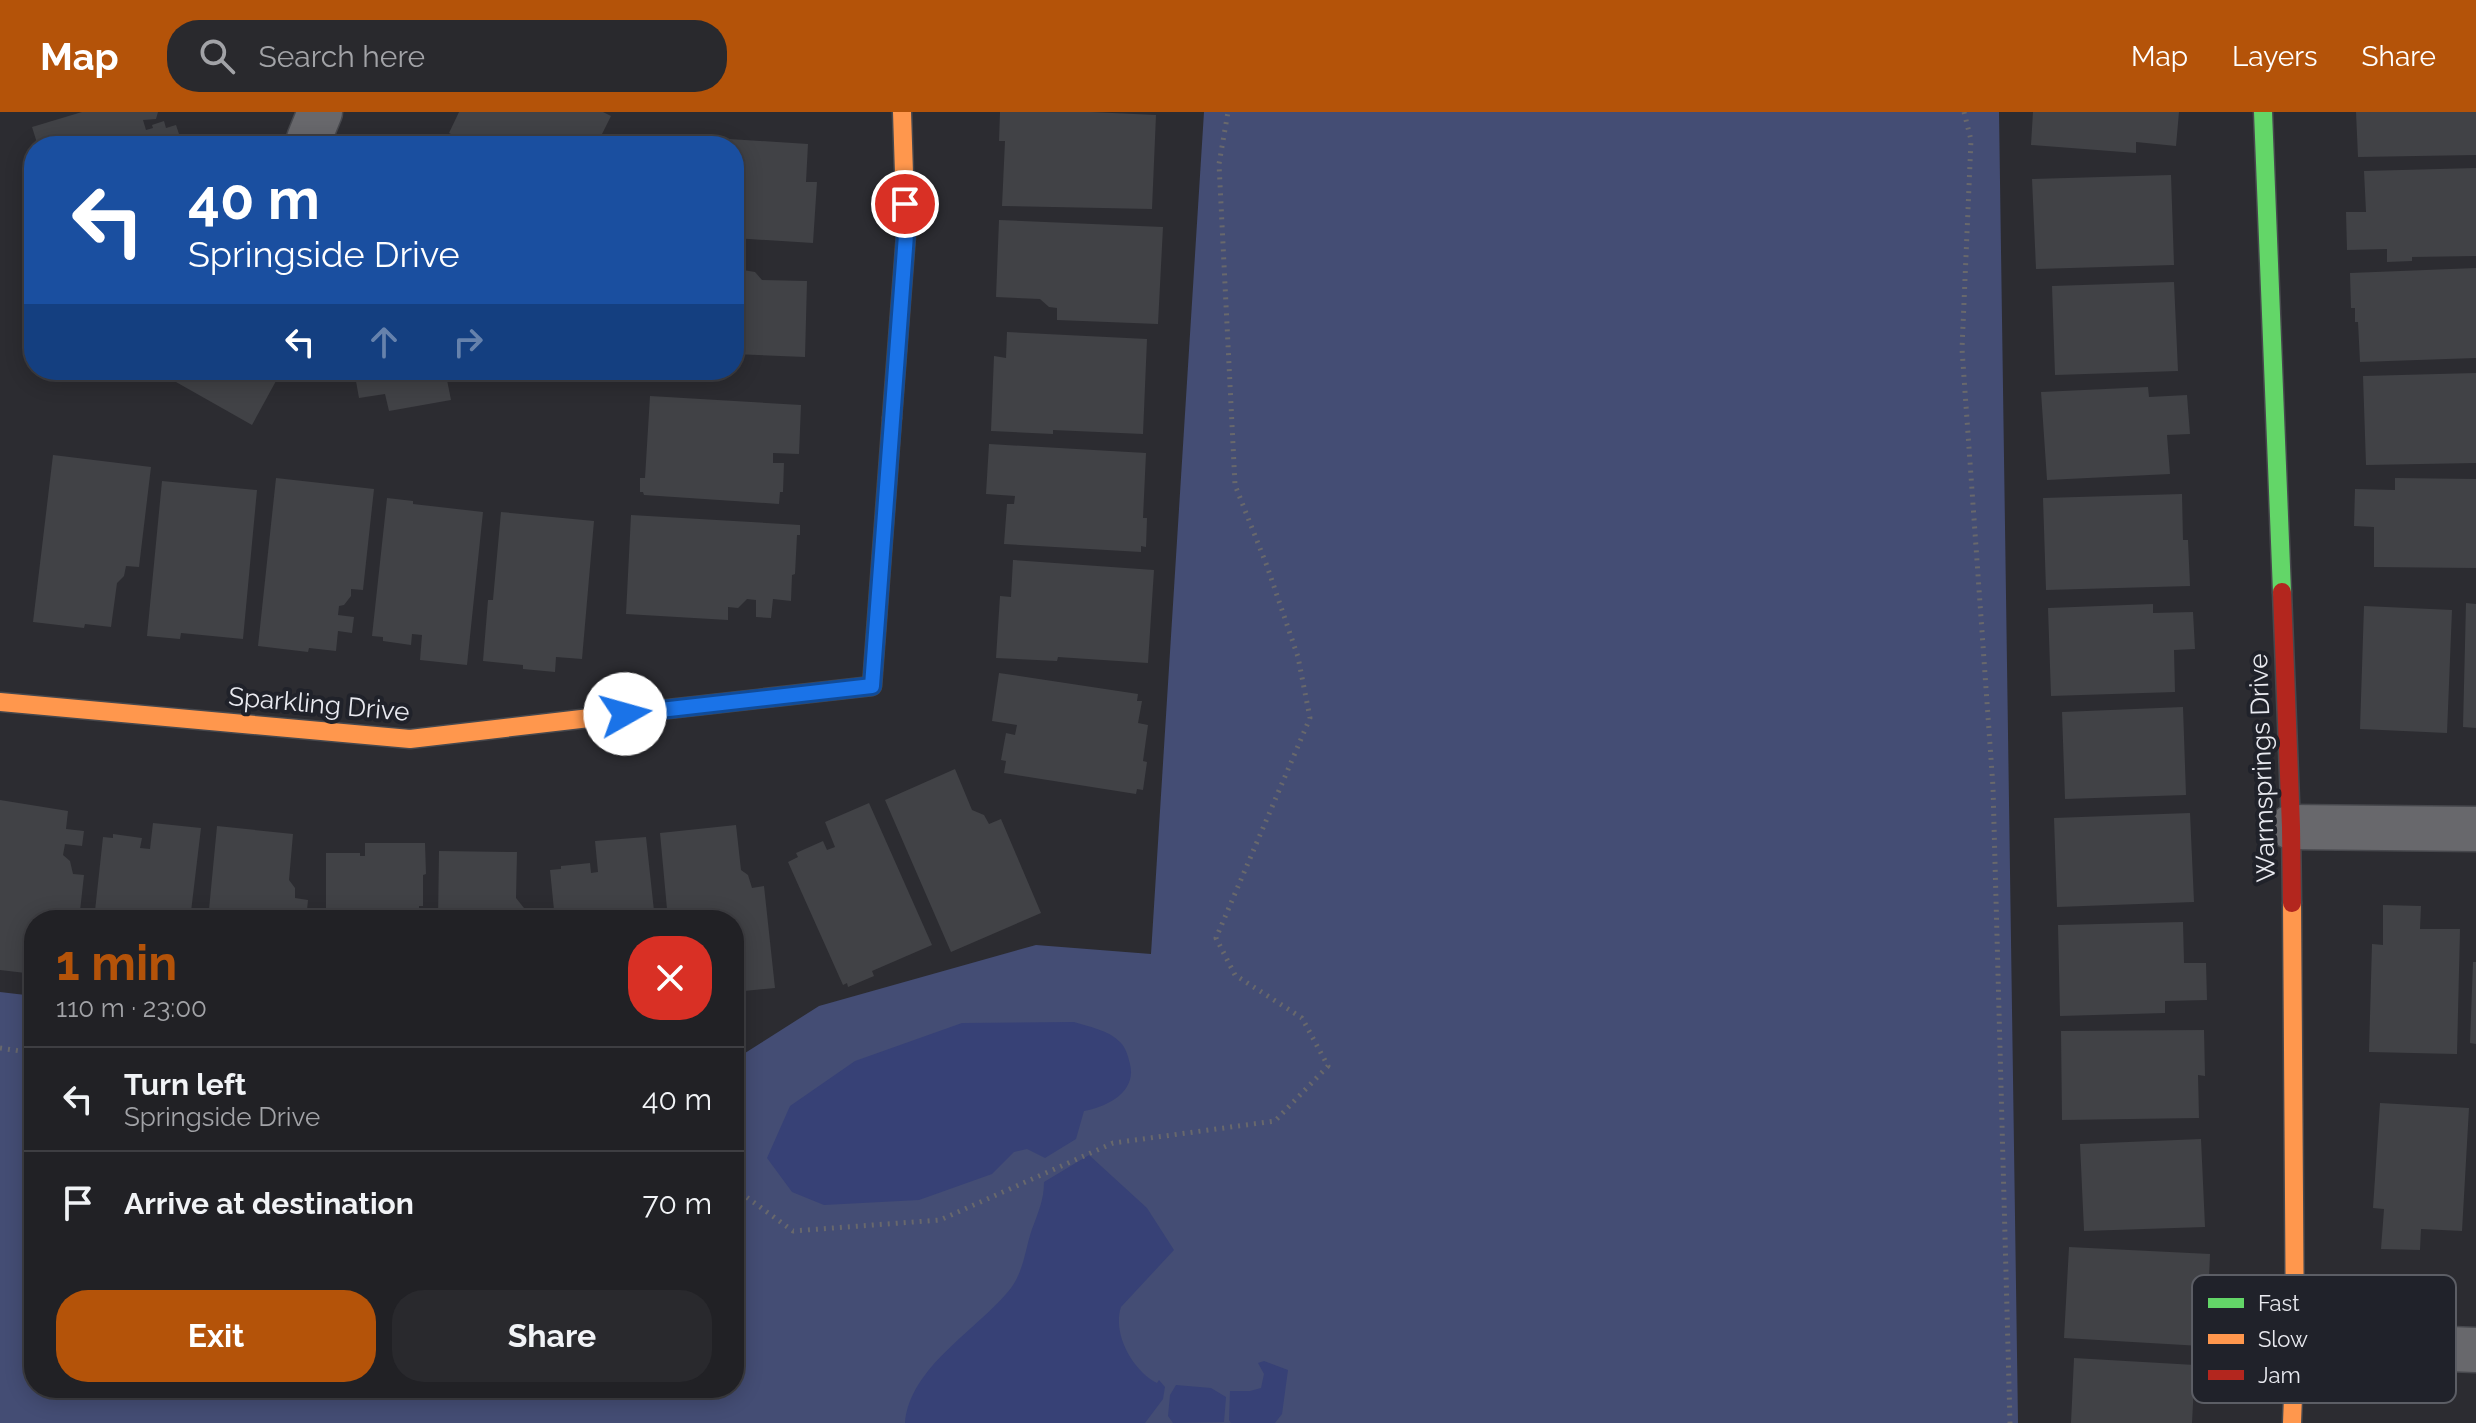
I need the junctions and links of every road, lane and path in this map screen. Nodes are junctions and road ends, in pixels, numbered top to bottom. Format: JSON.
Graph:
{"nodes":[{"id":1,"x":902,"y":112,"type":"edge"},
{"id":2,"x":1228,"y":112,"type":"edge"},
{"id":3,"x":1964,"y":112,"type":"edge"},
{"id":4,"x":2263,"y":112,"type":"edge"},
{"id":5,"x":0,"y":702,"type":"edge"},
{"id":6,"x":2291,"y":827,"type":"junction"},
{"id":7,"x":2476,"y":829,"type":"edge"},
{"id":8,"x":0,"y":1048,"type":"edge"},
{"id":9,"x":24,"y":1052,"type":"edge"},
{"id":10,"x":744,"y":1195,"type":"edge"},
{"id":11,"x":2294,"y":1275,"type":"edge"},
{"id":12,"x":2456,"y":1349,"type":"edge"},
{"id":13,"x":2476,"y":1350,"type":"edge"},
{"id":14,"x":2293,"y":1403,"type":"edge"},
{"id":15,"x":2010,"y":1423,"type":"edge"},
{"id":16,"x":2292,"y":1423,"type":"edge"}],
"edges":[{"from":1,"to":5,"type":"street","name":"Sparkling Drive"},
{"from":2,"to":10,"type":"path"},
{"from":3,"to":15,"type":"path"},
{"from":4,"to":6,"type":"street","name":"Warmsprings Drive"},
{"from":6,"to":7,"type":"street"},
{"from":6,"to":11,"type":"street","name":"Warmsprings Drive"},
{"from":8,"to":9,"type":"path"},
{"from":12,"to":13,"type":"street"},
{"from":14,"to":16,"type":"street","name":"Warmsprings Drive"}]}
